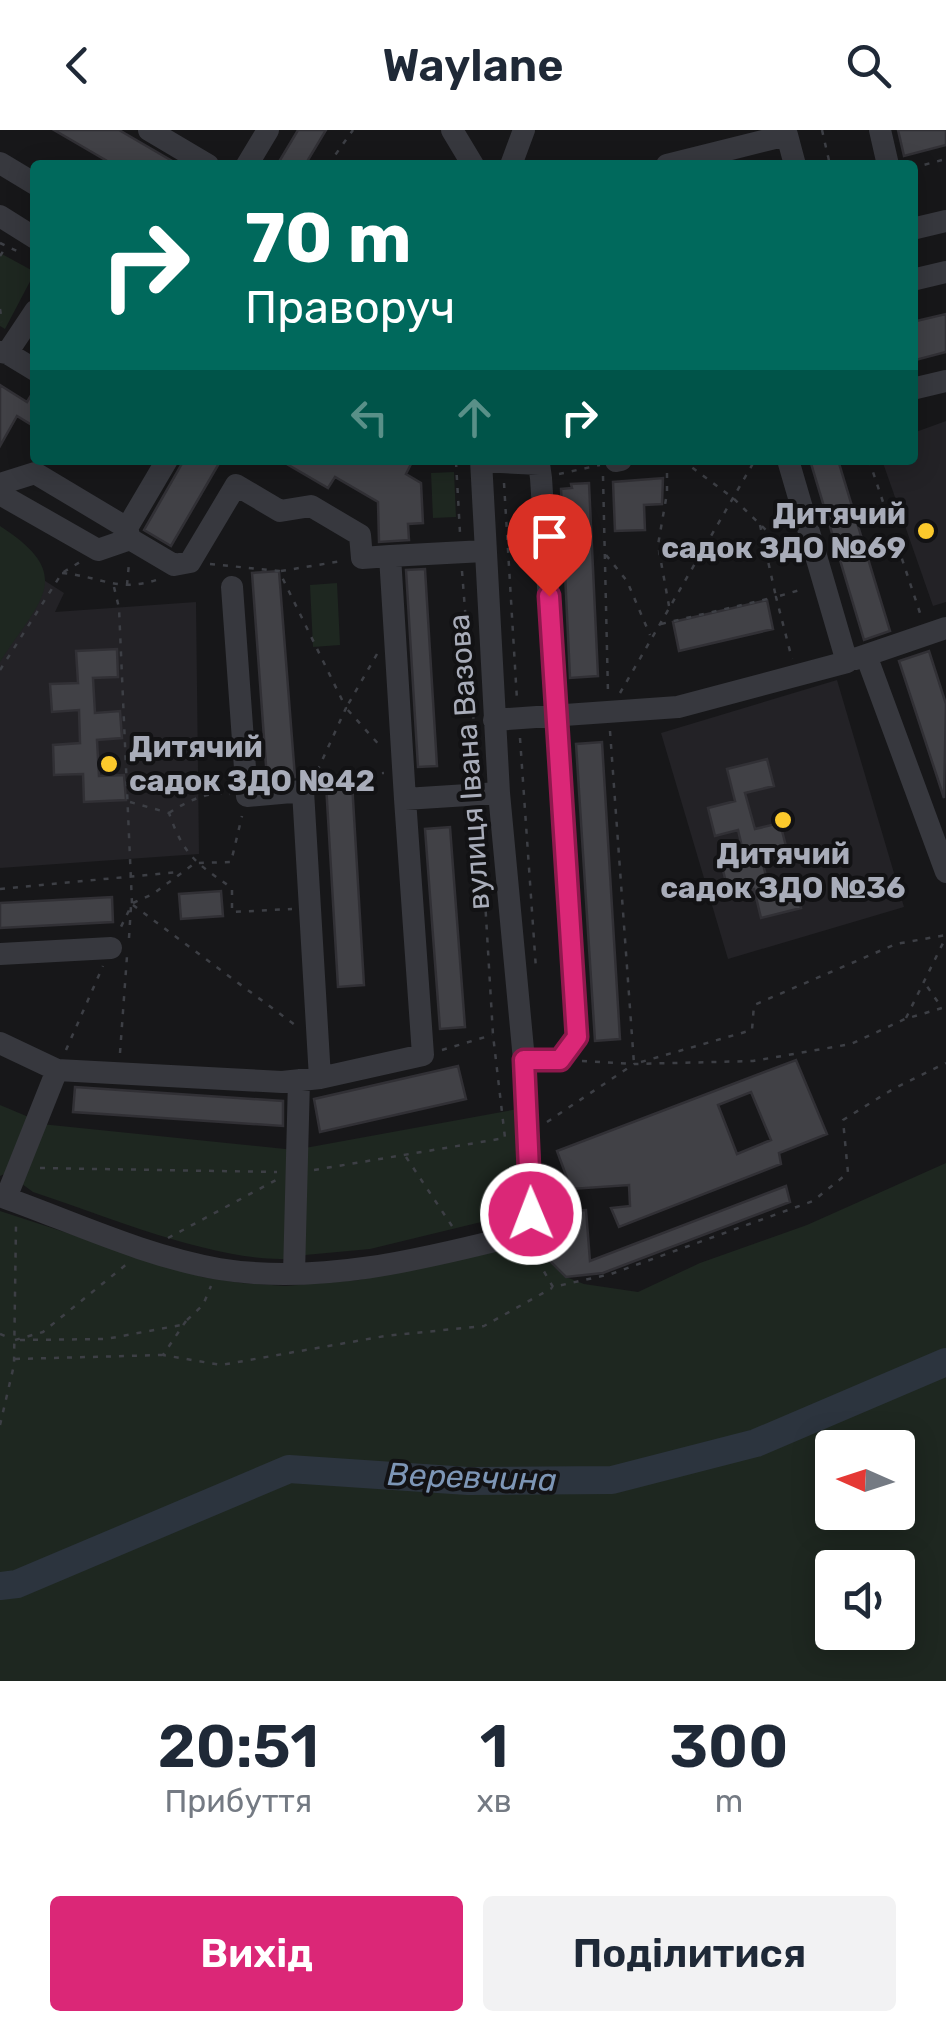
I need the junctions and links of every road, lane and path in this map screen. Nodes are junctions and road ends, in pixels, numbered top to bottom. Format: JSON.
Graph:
{"nodes":[{"id":1,"x":149,"y":130,"type":"edge"},
{"id":2,"x":268,"y":130,"type":"edge"},
{"id":3,"x":353,"y":130,"type":"edge"},
{"id":4,"x":452,"y":130,"type":"edge"},
{"id":5,"x":524,"y":130,"type":"edge"},
{"id":6,"x":822,"y":130,"type":"edge"},
{"id":7,"x":880,"y":130,"type":"edge"},
{"id":8,"x":200,"y":160,"type":"edge"},
{"id":9,"x":250,"y":160,"type":"edge"},
{"id":10,"x":332,"y":160,"type":"edge"},
{"id":11,"x":470,"y":160,"type":"edge"},
{"id":12,"x":513,"y":160,"type":"edge"},
{"id":13,"x":691,"y":160,"type":"edge"},
{"id":14,"x":794,"y":160,"type":"edge"},
{"id":15,"x":829,"y":160,"type":"edge"},
{"id":16,"x":887,"y":160,"type":"edge"},
{"id":17,"x":946,"y":160,"type":"edge"},
{"id":18,"x":0,"y":163,"type":"edge"},
{"id":19,"x":918,"y":167,"type":"edge"},
{"id":20,"x":30,"y":181,"type":"edge"},
{"id":21,"x":0,"y":216,"type":"edge"},
{"id":22,"x":946,"y":221,"type":"edge"},
{"id":23,"x":918,"y":228,"type":"edge"},
{"id":24,"x":0,"y":243,"type":"edge"},
{"id":25,"x":28,"y":245,"type":"edge"},
{"id":26,"x":6,"y":246,"type":"junction"},
{"id":27,"x":0,"y":256,"type":"edge"},
{"id":28,"x":946,"y":272,"type":"edge"},
{"id":29,"x":918,"y":279,"type":"edge"},
{"id":30,"x":30,"y":317,"type":"edge"},
{"id":31,"x":3,"y":352,"type":"edge"},
{"id":32,"x":30,"y":367,"type":"edge"},
{"id":33,"x":946,"y":380,"type":"edge"},
{"id":34,"x":918,"y":387,"type":"edge"},
{"id":35,"x":164,"y":465,"type":"edge"},
{"id":36,"x":457,"y":465,"type":"edge"},
{"id":37,"x":487,"y":465,"type":"edge"},
{"id":38,"x":488,"y":465,"type":"edge"},
{"id":39,"x":540,"y":465,"type":"edge"},
{"id":40,"x":599,"y":465,"type":"edge"},
{"id":41,"x":603,"y":465,"type":"edge"},
{"id":42,"x":667,"y":465,"type":"edge"},
{"id":43,"x":689,"y":465,"type":"edge"},
{"id":44,"x":751,"y":465,"type":"edge"},
{"id":45,"x":789,"y":465,"type":"edge"},
{"id":46,"x":871,"y":465,"type":"edge"},
{"id":47,"x":541,"y":478,"type":"junction"},
{"id":48,"x":0,"y":484,"type":"edge"},
{"id":49,"x":733,"y":498,"type":"junction"},
{"id":50,"x":760,"y":525,"type":"junction"},
{"id":51,"x":129,"y":534,"type":"junction"},
{"id":52,"x":98,"y":550,"type":"junction"},
{"id":53,"x":473,"y":551,"type":"junction"},
{"id":54,"x":605,"y":554,"type":"junction"},
{"id":55,"x":390,"y":556,"type":"junction"},
{"id":56,"x":362,"y":558,"type":"junction"},
{"id":57,"x":190,"y":562,"type":"junction"},
{"id":58,"x":280,"y":571,"type":"junction"},
{"id":59,"x":62,"y":574,"type":"junction"},
{"id":60,"x":821,"y":574,"type":"junction"},
{"id":61,"x":114,"y":587,"type":"junction"},
{"id":62,"x":232,"y":588,"type":"dead end"},
{"id":63,"x":776,"y":597,"type":"junction"},
{"id":64,"x":669,"y":607,"type":"junction"},
{"id":65,"x":394,"y":624,"type":"junction"},
{"id":66,"x":660,"y":624,"type":"junction"},
{"id":67,"x":936,"y":631,"type":"edge"},
{"id":68,"x":652,"y":638,"type":"junction"},
{"id":69,"x":856,"y":659,"type":"junction"},
{"id":70,"x":0,"y":670,"type":"edge"},
{"id":71,"x":796,"y":676,"type":"junction"},
{"id":72,"x":346,"y":708,"type":"junction"},
{"id":73,"x":609,"y":712,"type":"junction"},
{"id":74,"x":556,"y":715,"type":"junction"},
{"id":75,"x":518,"y":718,"type":"junction"},
{"id":76,"x":494,"y":720,"type":"junction"},
{"id":77,"x":403,"y":772,"type":"junction"},
{"id":78,"x":489,"y":794,"type":"junction"},
{"id":79,"x":246,"y":796,"type":"junction"},
{"id":80,"x":405,"y":799,"type":"junction"},
{"id":81,"x":128,"y":802,"type":"junction"},
{"id":82,"x":169,"y":813,"type":"junction"},
{"id":83,"x":195,"y":863,"type":"junction"},
{"id":84,"x":180,"y":872,"type":"junction"},
{"id":85,"x":946,"y":872,"type":"edge"},
{"id":86,"x":130,"y":876,"type":"junction"},
{"id":87,"x":0,"y":888,"type":"edge"},
{"id":88,"x":132,"y":904,"type":"junction"},
{"id":89,"x":310,"y":908,"type":"junction"},
{"id":90,"x":946,"y":936,"type":"edge"},
{"id":91,"x":122,"y":947,"type":"junction"},
{"id":92,"x":0,"y":954,"type":"edge"},
{"id":93,"x":924,"y":982,"type":"junction"},
{"id":94,"x":537,"y":984,"type":"dead end"},
{"id":95,"x":944,"y":1008,"type":"edge"},
{"id":96,"x":905,"y":1019,"type":"junction"},
{"id":97,"x":317,"y":1040,"type":"junction"},
{"id":98,"x":0,"y":1044,"type":"edge"},
{"id":99,"x":423,"y":1055,"type":"junction"},
{"id":100,"x":524,"y":1060,"type":"junction"},
{"id":101,"x":560,"y":1060,"type":"junction"},
{"id":102,"x":946,"y":1063,"type":"edge"},
{"id":103,"x":634,"y":1064,"type":"junction"},
{"id":104,"x":57,"y":1070,"type":"junction"},
{"id":105,"x":118,"y":1074,"type":"junction"},
{"id":106,"x":309,"y":1079,"type":"junction"},
{"id":107,"x":528,"y":1135,"type":"junction"},
{"id":108,"x":405,"y":1156,"type":"dead end"},
{"id":109,"x":289,"y":1172,"type":"dead end"},
{"id":110,"x":9,"y":1199,"type":"edge"},
{"id":111,"x":521,"y":1232,"type":"junction"},
{"id":112,"x":466,"y":1247,"type":"junction"},
{"id":113,"x":146,"y":1249,"type":"junction"},
{"id":114,"x":218,"y":1269,"type":"junction"},
{"id":115,"x":294,"y":1274,"type":"junction"},
{"id":116,"x":553,"y":1287,"type":"junction"},
{"id":117,"x":186,"y":1321,"type":"junction"},
{"id":118,"x":0,"y":1334,"type":"edge"},
{"id":119,"x":15,"y":1340,"type":"junction"},
{"id":120,"x":163,"y":1355,"type":"junction"},
{"id":121,"x":14,"y":1360,"type":"junction"},
{"id":122,"x":0,"y":1425,"type":"edge"}],
"edges":[{"from":1,"to":8,"type":"street"},
{"from":2,"to":9,"type":"street"},
{"from":3,"to":10,"type":"path"},
{"from":4,"to":11,"type":"street"},
{"from":5,"to":12,"type":"street"},
{"from":6,"to":15,"type":"path"},
{"from":7,"to":16,"type":"street"},
{"from":13,"to":14,"type":"street"},
{"from":17,"to":19,"type":"path"},
{"from":18,"to":20,"type":"street"},
{"from":21,"to":25,"type":"street"},
{"from":22,"to":23,"type":"street"},
{"from":24,"to":26,"type":"path"},
{"from":25,"to":26,"type":"path"},
{"from":26,"to":27,"type":"path"},
{"from":28,"to":29,"type":"street"},
{"from":30,"to":31,"type":"street"},
{"from":31,"to":32,"type":"street"},
{"from":33,"to":34,"type":"street"},
{"from":35,"to":51,"type":"street"},
{"from":36,"to":53,"type":"path"},
{"from":37,"to":53,"type":"street","name":"вулиця Івана Вазова"},
{"from":38,"to":75,"type":"path"},
{"from":39,"to":47,"type":"street"},
{"from":40,"to":47,"type":"path"},
{"from":41,"to":54,"type":"path"},
{"from":42,"to":64,"type":"path"},
{"from":43,"to":49,"type":"path"},
{"from":44,"to":49,"type":"path"},
{"from":45,"to":60,"type":"street"},
{"from":46,"to":67,"type":"path"},
{"from":47,"to":74,"type":"street"},
{"from":48,"to":51,"type":"street"},
{"from":48,"to":52,"type":"street"},
{"from":49,"to":50,"type":"path"},
{"from":49,"to":64,"type":"path"},
{"from":50,"to":60,"type":"path"},
{"from":50,"to":63,"type":"path"},
{"from":51,"to":52,"type":"street"},
{"from":51,"to":57,"type":"street"},
{"from":51,"to":61,"type":"path"},
{"from":52,"to":59,"type":"path"},
{"from":53,"to":55,"type":"street"},
{"from":53,"to":76,"type":"street","name":"вулиця Івана Вазова"},
{"from":53,"to":78,"type":"path"},
{"from":54,"to":68,"type":"path"},
{"from":54,"to":73,"type":"path"},
{"from":55,"to":56,"type":"street"},
{"from":55,"to":65,"type":"street"},
{"from":56,"to":57,"type":"street"},
{"from":56,"to":58,"type":"path"},
{"from":57,"to":58,"type":"path"},
{"from":58,"to":72,"type":"path"},
{"from":59,"to":61,"type":"path"},
{"from":59,"to":70,"type":"path"},
{"from":60,"to":63,"type":"path"},
{"from":60,"to":69,"type":"street"},
{"from":61,"to":81,"type":"path"},
{"from":62,"to":79,"type":"street"},
{"from":63,"to":66,"type":"path"},
{"from":63,"to":71,"type":"path"},
{"from":64,"to":66,"type":"path"},
{"from":65,"to":72,"type":"path"},
{"from":65,"to":77,"type":"street"},
{"from":66,"to":68,"type":"path"},
{"from":67,"to":69,"type":"street"},
{"from":68,"to":73,"type":"path"},
{"from":69,"to":71,"type":"street"},
{"from":69,"to":85,"type":"street"},
{"from":71,"to":73,"type":"street"},
{"from":72,"to":77,"type":"path"},
{"from":72,"to":77,"type":"path"},
{"from":73,"to":74,"type":"street"},
{"from":73,"to":103,"type":"path"},
{"from":74,"to":75,"type":"street"},
{"from":74,"to":101,"type":"street"},
{"from":75,"to":76,"type":"street"},
{"from":75,"to":94,"type":"path"},
{"from":76,"to":78,"type":"street","name":"вулиця Івана Вазова"},
{"from":77,"to":80,"type":"street"},
{"from":78,"to":80,"type":"street"},
{"from":78,"to":99,"type":"path"},
{"from":78,"to":100,"type":"street","name":"вулиця Івана Вазова"},
{"from":79,"to":82,"type":"path"},
{"from":79,"to":83,"type":"path"},
{"from":79,"to":89,"type":"street"},
{"from":80,"to":99,"type":"street"},
{"from":81,"to":82,"type":"path"},
{"from":81,"to":86,"type":"path"},
{"from":82,"to":83,"type":"path"},
{"from":83,"to":84,"type":"path"},
{"from":83,"to":89,"type":"path"},
{"from":84,"to":86,"type":"path"},
{"from":84,"to":88,"type":"path"},
{"from":86,"to":87,"type":"path"},
{"from":86,"to":88,"type":"path"},
{"from":88,"to":91,"type":"path"},
{"from":88,"to":91,"type":"path"},
{"from":88,"to":97,"type":"path"},
{"from":89,"to":97,"type":"street"},
{"from":90,"to":93,"type":"path"},
{"from":90,"to":103,"type":"path"},
{"from":91,"to":92,"type":"street"},
{"from":91,"to":104,"type":"path"},
{"from":91,"to":105,"type":"path"},
{"from":93,"to":95,"type":"path"},
{"from":93,"to":96,"type":"path"},
{"from":95,"to":96,"type":"path"},
{"from":96,"to":103,"type":"path"},
{"from":97,"to":106,"type":"street"},
{"from":98,"to":104,"type":"street"},
{"from":99,"to":106,"type":"street"},
{"from":100,"to":101,"type":"street"},
{"from":100,"to":107,"type":"street","name":"вулиця Івана Вазова"},
{"from":101,"to":103,"type":"path"},
{"from":102,"to":116,"type":"path"},
{"from":103,"to":107,"type":"path"},
{"from":104,"to":105,"type":"street"},
{"from":104,"to":110,"type":"street"},
{"from":105,"to":106,"type":"street"},
{"from":106,"to":115,"type":"street"},
{"from":107,"to":111,"type":"street","name":"вулиця Івана Вазова"},
{"from":108,"to":112,"type":"path"},
{"from":109,"to":113,"type":"path"},
{"from":110,"to":113,"type":"street"},
{"from":110,"to":119,"type":"path"},
{"from":111,"to":112,"type":"street"},
{"from":111,"to":116,"type":"path"},
{"from":112,"to":115,"type":"street"},
{"from":113,"to":114,"type":"street"},
{"from":113,"to":119,"type":"path"},
{"from":114,"to":115,"type":"street"},
{"from":114,"to":117,"type":"path"},
{"from":116,"to":120,"type":"path"},
{"from":117,"to":119,"type":"path"},
{"from":117,"to":120,"type":"path"},
{"from":118,"to":119,"type":"path"},
{"from":119,"to":121,"type":"path"},
{"from":120,"to":121,"type":"path"},
{"from":121,"to":122,"type":"path"}]}
